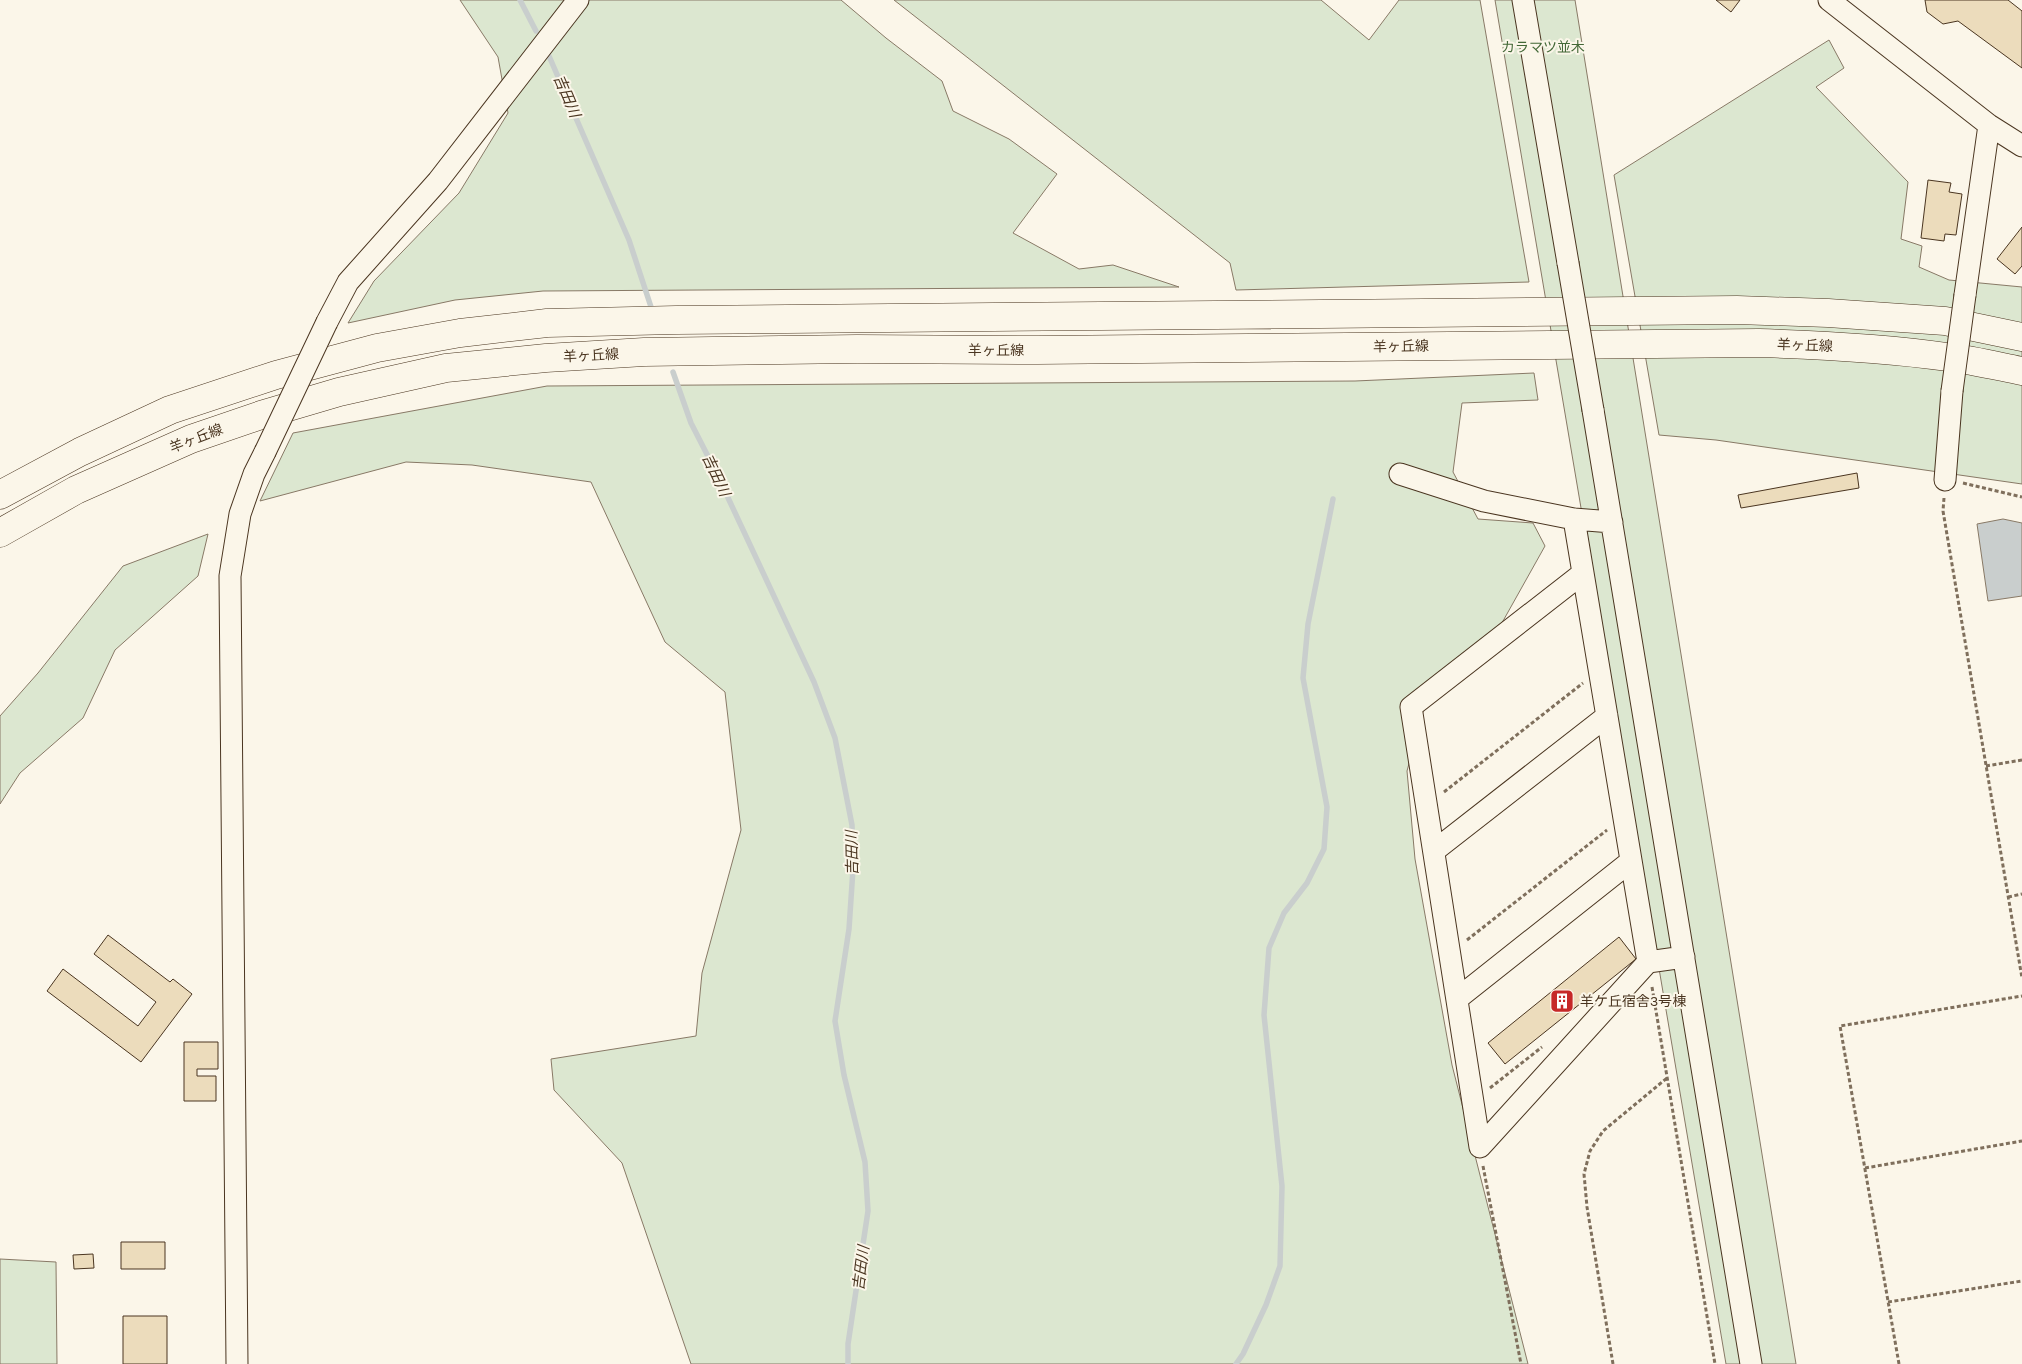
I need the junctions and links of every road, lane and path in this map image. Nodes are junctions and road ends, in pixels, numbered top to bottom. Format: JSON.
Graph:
{"nodes":[{"id":1,"x":578,"y":0,"type":"edge"},
{"id":2,"x":1523,"y":0,"type":"edge"},
{"id":3,"x":1829,"y":0,"type":"edge"},
{"id":4,"x":1989,"y":124,"type":"junction"},
{"id":5,"x":2022,"y":146,"type":"edge"},
{"id":6,"x":2022,"y":337,"type":"edge"},
{"id":7,"x":2022,"y":371,"type":"edge"},
{"id":8,"x":1400,"y":474,"type":"dead end"},
{"id":9,"x":1945,"y":480,"type":"junction"},
{"id":10,"x":0,"y":495,"type":"edge"},
{"id":11,"x":2022,"y":497,"type":"edge"},
{"id":12,"x":1574,"y":519,"type":"junction"},
{"id":13,"x":1612,"y":522,"type":"junction"},
{"id":14,"x":0,"y":533,"type":"edge"},
{"id":15,"x":1583,"y":573,"type":"junction"},
{"id":16,"x":1599,"y":670,"type":"junction"},
{"id":17,"x":1607,"y":716,"type":"junction"},
{"id":18,"x":2022,"y":760,"type":"edge"},
{"id":19,"x":1986,"y":766,"type":"junction"},
{"id":20,"x":1426,"y":806,"type":"junction"},
{"id":21,"x":1624,"y":817,"type":"junction"},
{"id":22,"x":1434,"y":851,"type":"junction"},
{"id":23,"x":1631,"y":861,"type":"dead end"},
{"id":24,"x":2022,"y":894,"type":"edge"},
{"id":25,"x":2008,"y":896,"type":"junction"},
{"id":26,"x":1450,"y":954,"type":"junction"},
{"id":27,"x":1684,"y":957,"type":"junction"},
{"id":28,"x":1648,"y":962,"type":"junction"},
{"id":29,"x":2022,"y":978,"type":"edge"},
{"id":30,"x":2022,"y":996,"type":"edge"},
{"id":31,"x":1456,"y":999,"type":"junction"},
{"id":32,"x":1667,"y":1078,"type":"dead end"},
{"id":33,"x":2022,"y":1141,"type":"edge"},
{"id":34,"x":1480,"y":1147,"type":"junction"},
{"id":35,"x":1865,"y":1168,"type":"junction"},
{"id":36,"x":2022,"y":1282,"type":"edge"},
{"id":37,"x":1888,"y":1302,"type":"junction"},
{"id":38,"x":237,"y":1364,"type":"edge"},
{"id":39,"x":1521,"y":1364,"type":"edge"},
{"id":40,"x":1613,"y":1364,"type":"edge"},
{"id":41,"x":1751,"y":1364,"type":"edge"},
{"id":42,"x":1899,"y":1364,"type":"edge"}],
"edges":[{"from":1,"to":38,"type":"lane","bridge":true},
{"from":2,"to":13,"type":"lane","bridge":true},
{"from":3,"to":4,"type":"lane"},
{"from":4,"to":5,"type":"lane"},
{"from":4,"to":9,"type":"lane","bridge":true},
{"from":6,"to":10,"type":"main road"},
{"from":7,"to":14,"type":"main road","name":"羊ヶ丘線"},
{"from":8,"to":12,"type":"lane"},
{"from":9,"to":11,"type":"path"},
{"from":9,"to":19,"type":"path"},
{"from":12,"to":13,"type":"lane"},
{"from":12,"to":15,"type":"lane"},
{"from":13,"to":27,"type":"lane"},
{"from":15,"to":16,"type":"lane"},
{"from":15,"to":20,"type":"lane"},
{"from":16,"to":17,"type":"lane"},
{"from":16,"to":20,"type":"path"},
{"from":17,"to":21,"type":"lane"},
{"from":17,"to":22,"type":"lane"},
{"from":18,"to":19,"type":"path"},
{"from":19,"to":25,"type":"path"},
{"from":20,"to":22,"type":"lane"},
{"from":21,"to":26,"type":"path"},
{"from":21,"to":28,"type":"lane"},
{"from":22,"to":26,"type":"lane"},
{"from":23,"to":31,"type":"lane"},
{"from":24,"to":25,"type":"path"},
{"from":25,"to":29,"type":"path"},
{"from":26,"to":31,"type":"lane"},
{"from":27,"to":28,"type":"lane"},
{"from":27,"to":41,"type":"lane"},
{"from":28,"to":34,"type":"lane"},
{"from":30,"to":35,"type":"path"},
{"from":31,"to":34,"type":"lane"},
{"from":32,"to":40,"type":"path"},
{"from":33,"to":35,"type":"path"},
{"from":34,"to":39,"type":"path"},
{"from":35,"to":37,"type":"path"},
{"from":36,"to":37,"type":"path"},
{"from":37,"to":42,"type":"path"}]}
